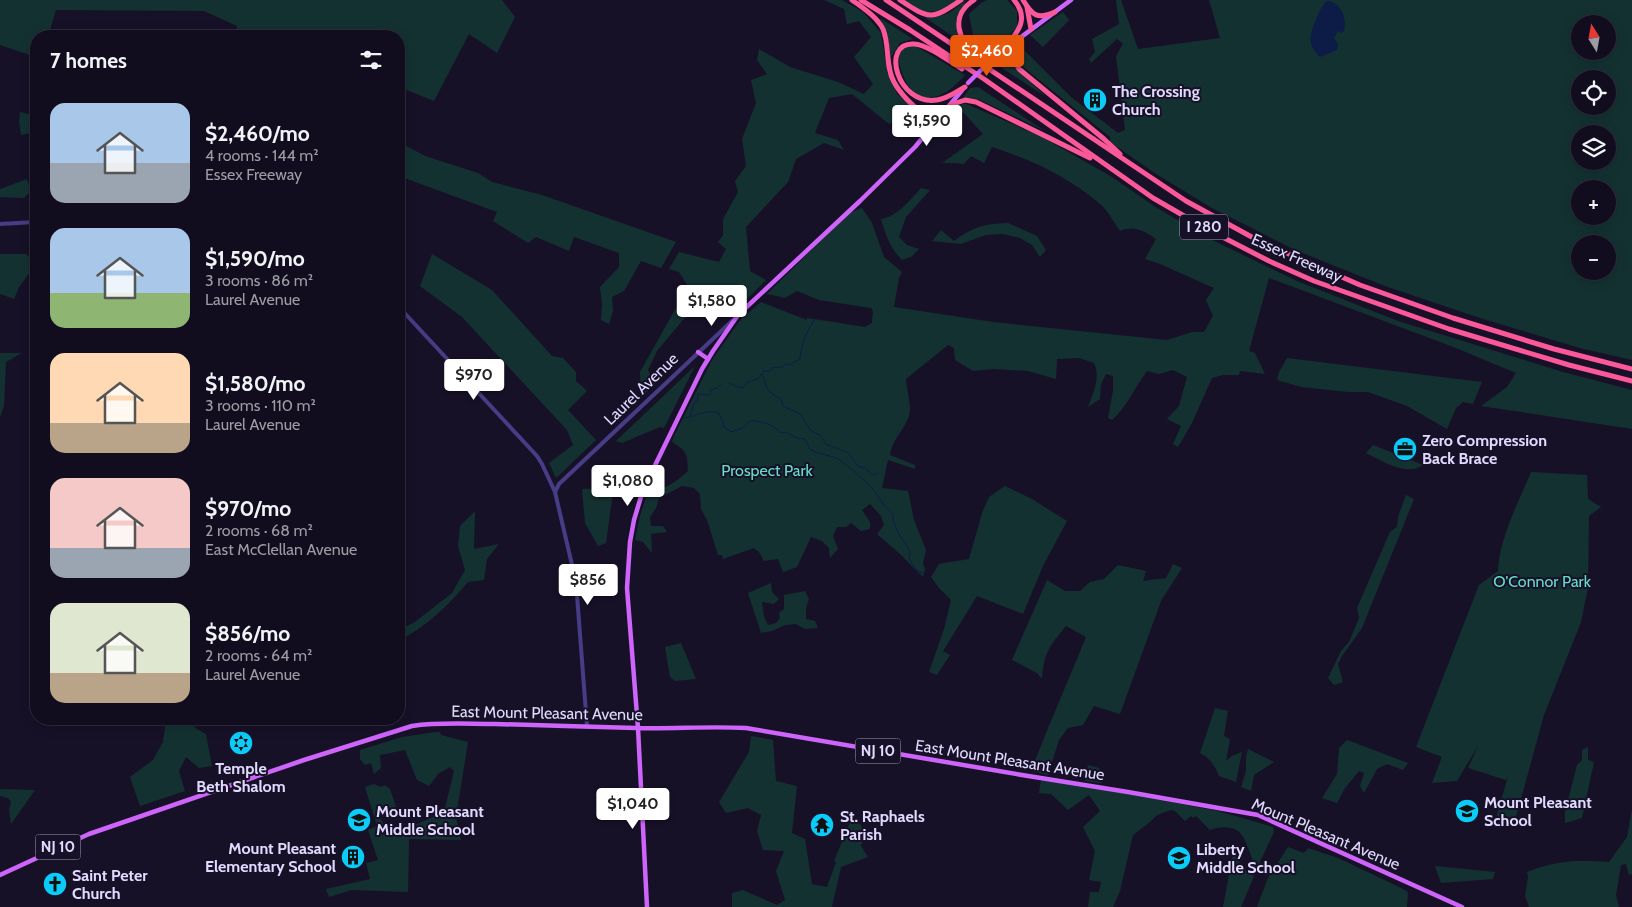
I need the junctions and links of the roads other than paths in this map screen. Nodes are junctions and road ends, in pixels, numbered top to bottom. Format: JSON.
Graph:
{"nodes":[{"id":1,"x":852,"y":0,"type":"edge"},
{"id":2,"x":861,"y":0,"type":"edge"},
{"id":3,"x":886,"y":0,"type":"edge"},
{"id":4,"x":900,"y":0,"type":"edge"},
{"id":5,"x":961,"y":0,"type":"edge"},
{"id":6,"x":974,"y":0,"type":"edge"},
{"id":7,"x":1014,"y":0,"type":"edge"},
{"id":8,"x":1023,"y":0,"type":"edge"},
{"id":9,"x":1071,"y":0,"type":"edge"},
{"id":10,"x":1026,"y":6,"type":"junction"},
{"id":11,"x":1055,"y":12,"type":"junction"},
{"id":12,"x":1031,"y":29,"type":"junction"},
{"id":13,"x":1020,"y":38,"type":"junction"},
{"id":14,"x":1003,"y":50,"type":"junction"},
{"id":15,"x":998,"y":74,"type":"junction"},
{"id":16,"x":966,"y":85,"type":"junction"},
{"id":17,"x":999,"y":90,"type":"junction"},
{"id":18,"x":950,"y":105,"type":"junction"},
{"id":19,"x":934,"y":124,"type":"junction"},
{"id":20,"x":1129,"y":163,"type":"junction"},
{"id":21,"x":1106,"y":165,"type":"junction"},
{"id":22,"x":30,"y":222,"type":"edge"},
{"id":23,"x":0,"y":224,"type":"edge"},
{"id":24,"x":405,"y":313,"type":"edge"},
{"id":25,"x":738,"y":316,"type":"junction"},
{"id":26,"x":698,"y":352,"type":"junction"},
{"id":27,"x":708,"y":360,"type":"junction"},
{"id":28,"x":1632,"y":369,"type":"edge"},
{"id":29,"x":1632,"y":382,"type":"edge"},
{"id":30,"x":555,"y":492,"type":"junction"},
{"id":31,"x":587,"y":726,"type":"junction"},
{"id":32,"x":638,"y":728,"type":"junction"},
{"id":33,"x":1116,"y":790,"type":"joint"},
{"id":34,"x":0,"y":875,"type":"edge"},
{"id":35,"x":647,"y":907,"type":"edge"},
{"id":36,"x":1462,"y":907,"type":"edge"}],
"edges":[{"from":1,"to":19,"type":"highway"},
{"from":2,"to":17,"type":"highway","name":"Essex Freeway","number":"I 280"},
{"from":3,"to":15,"type":"highway","name":"Essex Freeway","number":"I 280"},
{"from":4,"to":5,"type":"highway"},
{"from":6,"to":15,"type":"highway"},
{"from":7,"to":14,"type":"highway"},
{"from":8,"to":10,"type":"highway"},
{"from":9,"to":11,"type":"main road","name":"Laurel Avenue"},
{"from":10,"to":11,"type":"highway"},
{"from":10,"to":12,"type":"highway"},
{"from":11,"to":12,"type":"main road","name":"Laurel Avenue"},
{"from":12,"to":13,"type":"main road","name":"Laurel Avenue"},
{"from":13,"to":14,"type":"main road","name":"Laurel Avenue"},
{"from":13,"to":20,"type":"highway"},
{"from":14,"to":16,"type":"main road","name":"Laurel Avenue","bridge":true},
{"from":15,"to":20,"type":"highway","name":"Essex Freeway","number":"I 280"},
{"from":16,"to":17,"type":"highway"},
{"from":16,"to":18,"type":"main road","name":"Laurel Avenue"},
{"from":17,"to":21,"type":"highway","name":"Essex Freeway","number":"I 280"},
{"from":18,"to":19,"type":"main road","name":"Laurel Avenue"},
{"from":18,"to":21,"type":"highway"},
{"from":19,"to":25,"type":"main road","name":"Laurel Avenue"},
{"from":20,"to":28,"type":"highway","name":"Essex Freeway","number":"I 280"},
{"from":21,"to":29,"type":"highway","name":"Essex Freeway","number":"I 280"},
{"from":22,"to":23,"type":"street"},
{"from":24,"to":30,"type":"street"},
{"from":25,"to":26,"type":"street","name":"Laurel Avenue"},
{"from":25,"to":27,"type":"main road"},
{"from":26,"to":27,"type":"main road"},
{"from":26,"to":30,"type":"street","name":"Laurel Avenue"},
{"from":27,"to":32,"type":"main road"},
{"from":30,"to":31,"type":"street"},
{"from":31,"to":32,"type":"main road","name":"East Mount Pleasant Avenue","number":"NJ 10"},
{"from":31,"to":34,"type":"main road","name":"East Mount Pleasant Avenue","number":"NJ 10"},
{"from":32,"to":33,"type":"main road","name":"East Mount Pleasant Avenue","number":"NJ 10"},
{"from":32,"to":35,"type":"main road"},
{"from":33,"to":36,"type":"main road","name":"Mount Pleasant Avenue","number":"NJ 10"}]}
